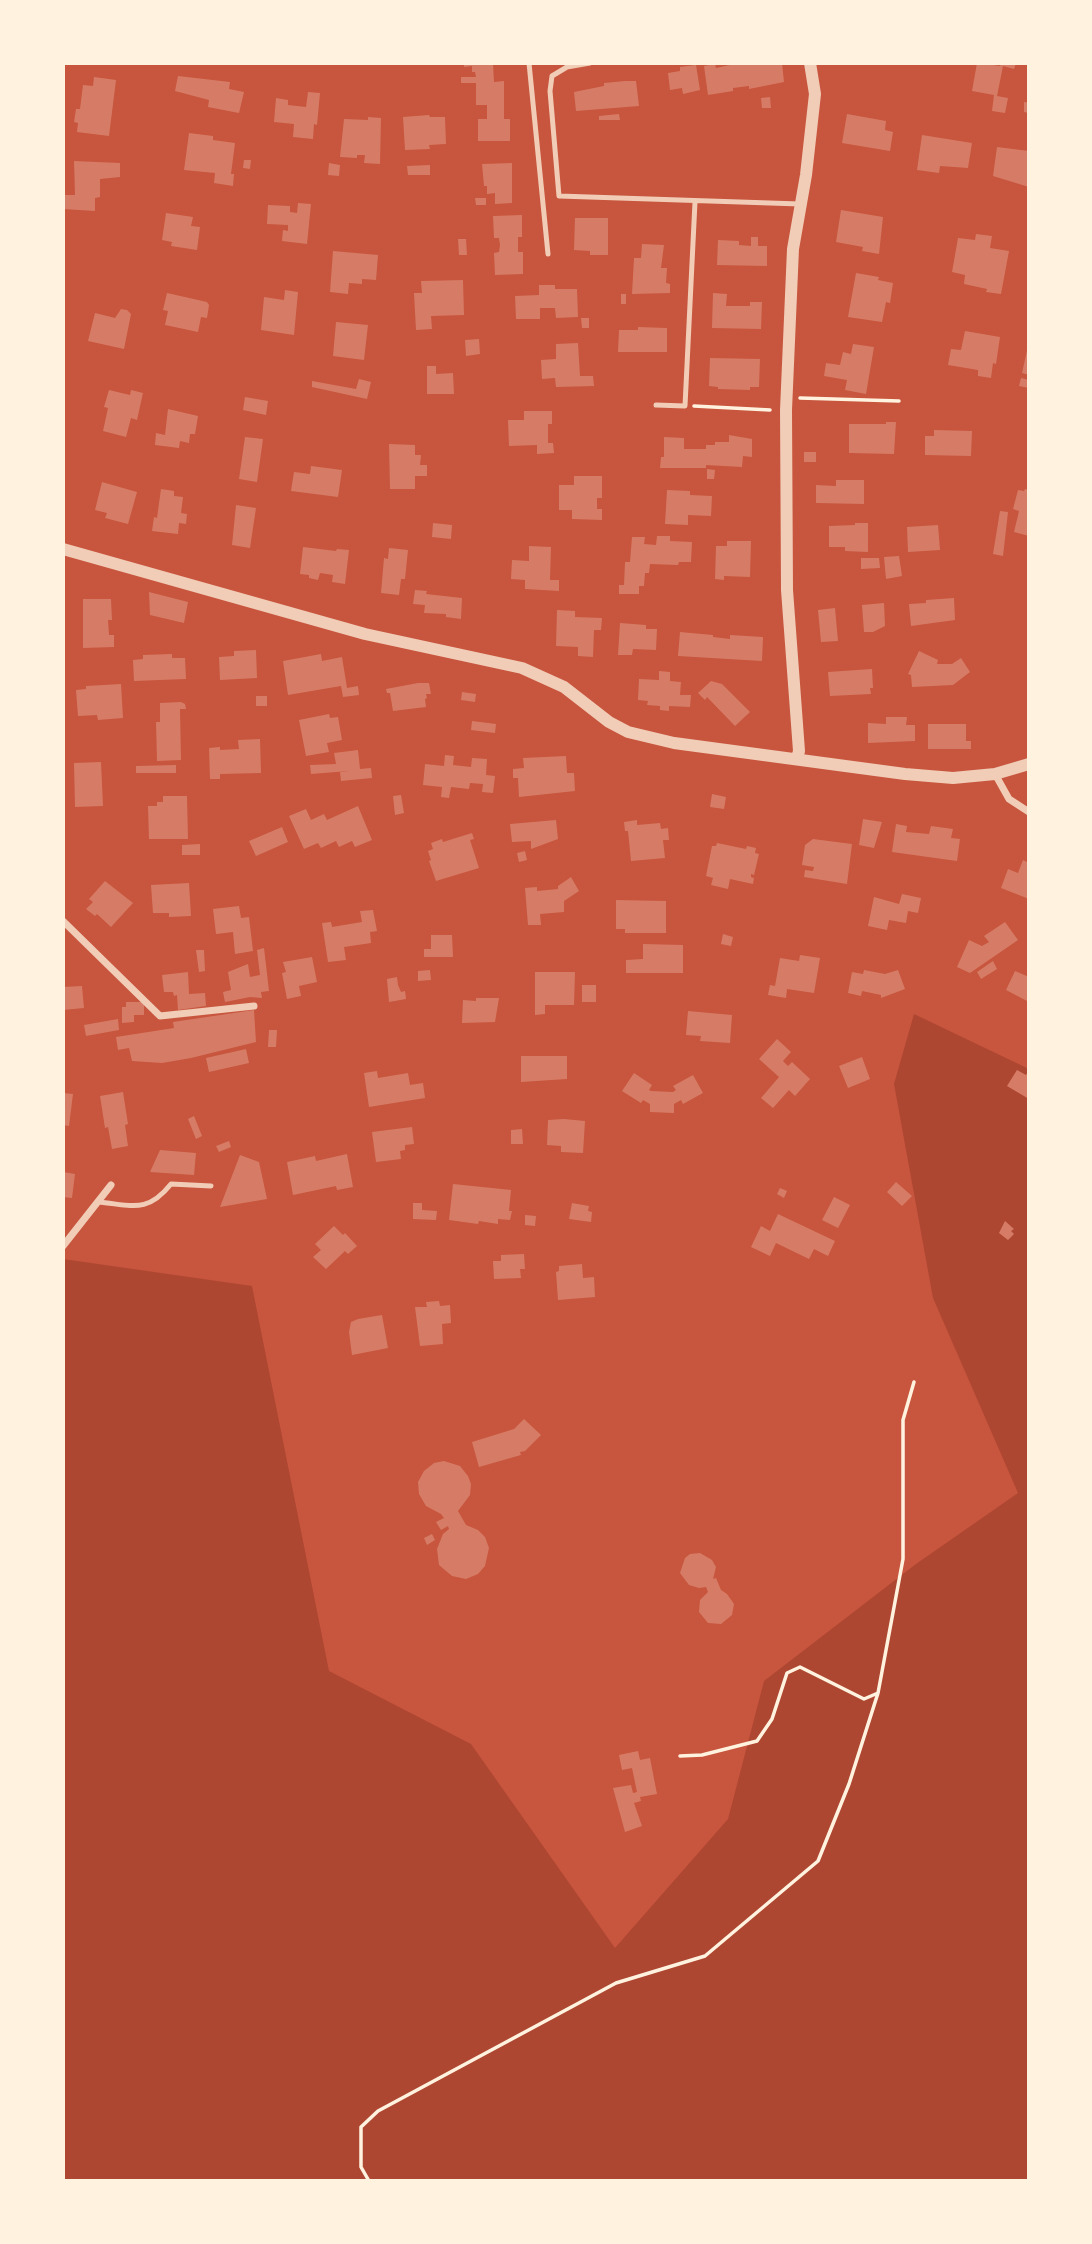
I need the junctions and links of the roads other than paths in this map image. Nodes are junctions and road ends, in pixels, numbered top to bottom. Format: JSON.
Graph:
{"nodes":[{"id":1,"x":529,"y":63,"type":"edge"},
{"id":2,"x":590,"y":63,"type":"edge"},
{"id":3,"x":810,"y":63,"type":"edge"},
{"id":4,"x":542,"y":197,"type":"junction"},
{"id":5,"x":559,"y":197,"type":"junction"},
{"id":6,"x":695,"y":202,"type":"junction"},
{"id":7,"x":800,"y":204,"type":"junction"},
{"id":8,"x":548,"y":254,"type":"dead end"},
{"id":9,"x":656,"y":405,"type":"dead end"},
{"id":10,"x":63,"y":549,"type":"edge"},
{"id":11,"x":797,"y":759,"type":"junction"},
{"id":12,"x":1029,"y":764,"type":"edge"},
{"id":13,"x":995,"y":774,"type":"junction"},
{"id":14,"x":1029,"y":812,"type":"edge"},
{"id":15,"x":63,"y":920,"type":"edge"},
{"id":16,"x":254,"y":1006,"type":"dead end"},
{"id":17,"x":111,"y":1185,"type":"dead end"},
{"id":18,"x":211,"y":1186,"type":"dead end"},
{"id":19,"x":98,"y":1202,"type":"junction"},
{"id":20,"x":63,"y":1246,"type":"edge"}],
"edges":[{"from":1,"to":4,"type":"lane"},
{"from":2,"to":5,"type":"lane"},
{"from":3,"to":7,"type":"street"},
{"from":4,"to":5,"type":"lane"},
{"from":4,"to":8,"type":"lane"},
{"from":5,"to":6,"type":"lane"},
{"from":6,"to":7,"type":"lane"},
{"from":6,"to":9,"type":"lane"},
{"from":7,"to":11,"type":"street"},
{"from":10,"to":11,"type":"street"},
{"from":11,"to":13,"type":"street"},
{"from":12,"to":13,"type":"street"},
{"from":13,"to":14,"type":"street"},
{"from":15,"to":16,"type":"street"},
{"from":17,"to":19,"type":"street"},
{"from":18,"to":19,"type":"lane"},
{"from":19,"to":20,"type":"street"}]}
